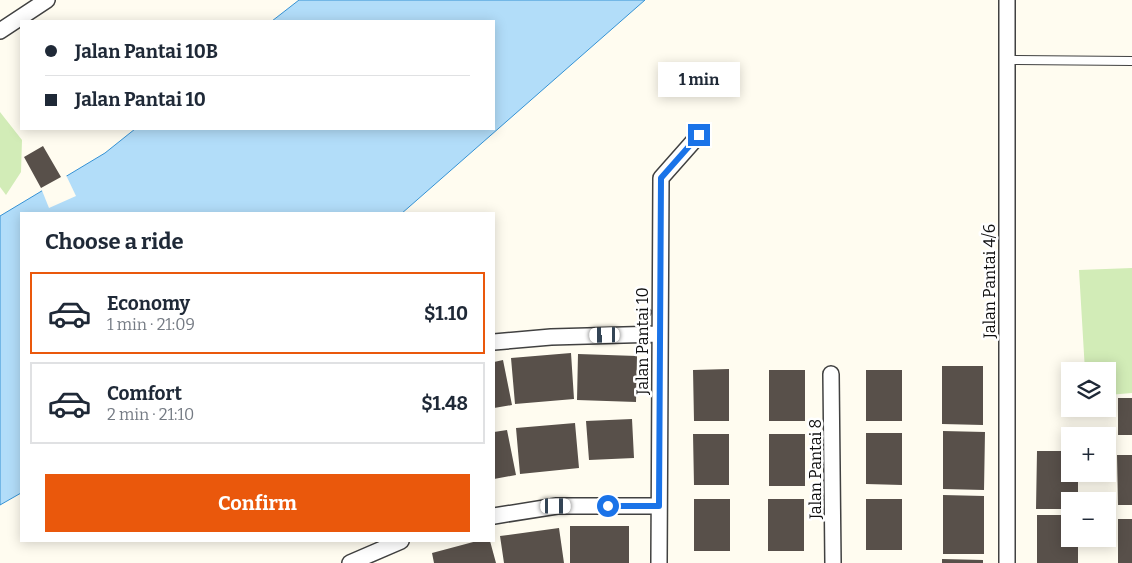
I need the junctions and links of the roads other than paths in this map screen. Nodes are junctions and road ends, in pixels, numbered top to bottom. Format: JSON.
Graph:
{"nodes":[{"id":1,"x":47,"y":0,"type":"edge"},
{"id":2,"x":1007,"y":0,"type":"edge"},
{"id":3,"x":0,"y":30,"type":"edge"},
{"id":4,"x":1007,"y":60,"type":"junction"},
{"id":5,"x":1132,"y":61,"type":"edge"},
{"id":6,"x":699,"y":135,"type":"dead end"},
{"id":7,"x":660,"y":334,"type":"junction"},
{"id":8,"x":495,"y":342,"type":"edge"},
{"id":9,"x":832,"y":374,"type":"dead end"},
{"id":10,"x":659,"y":506,"type":"junction"},
{"id":11,"x":495,"y":516,"type":"edge"},
{"id":12,"x":399,"y":542,"type":"edge"},
{"id":13,"x":350,"y":563,"type":"edge"},
{"id":14,"x":659,"y":563,"type":"edge"},
{"id":15,"x":833,"y":563,"type":"edge"},
{"id":16,"x":1007,"y":563,"type":"edge"}],
"edges":[{"from":1,"to":3,"type":"street"},
{"from":2,"to":4,"type":"street","name":"Jalan Pantai 4/6"},
{"from":4,"to":5,"type":"lane"},
{"from":4,"to":16,"type":"street","name":"Jalan Pantai 4/6"},
{"from":6,"to":7,"type":"street","name":"Jalan Pantai 10"},
{"from":7,"to":8,"type":"street"},
{"from":7,"to":10,"type":"street","name":"Jalan Pantai 10"},
{"from":9,"to":15,"type":"street","name":"Jalan Pantai 8"},
{"from":10,"to":11,"type":"street"},
{"from":10,"to":14,"type":"street","name":"Jalan Pantai 10"},
{"from":12,"to":13,"type":"street"}]}
